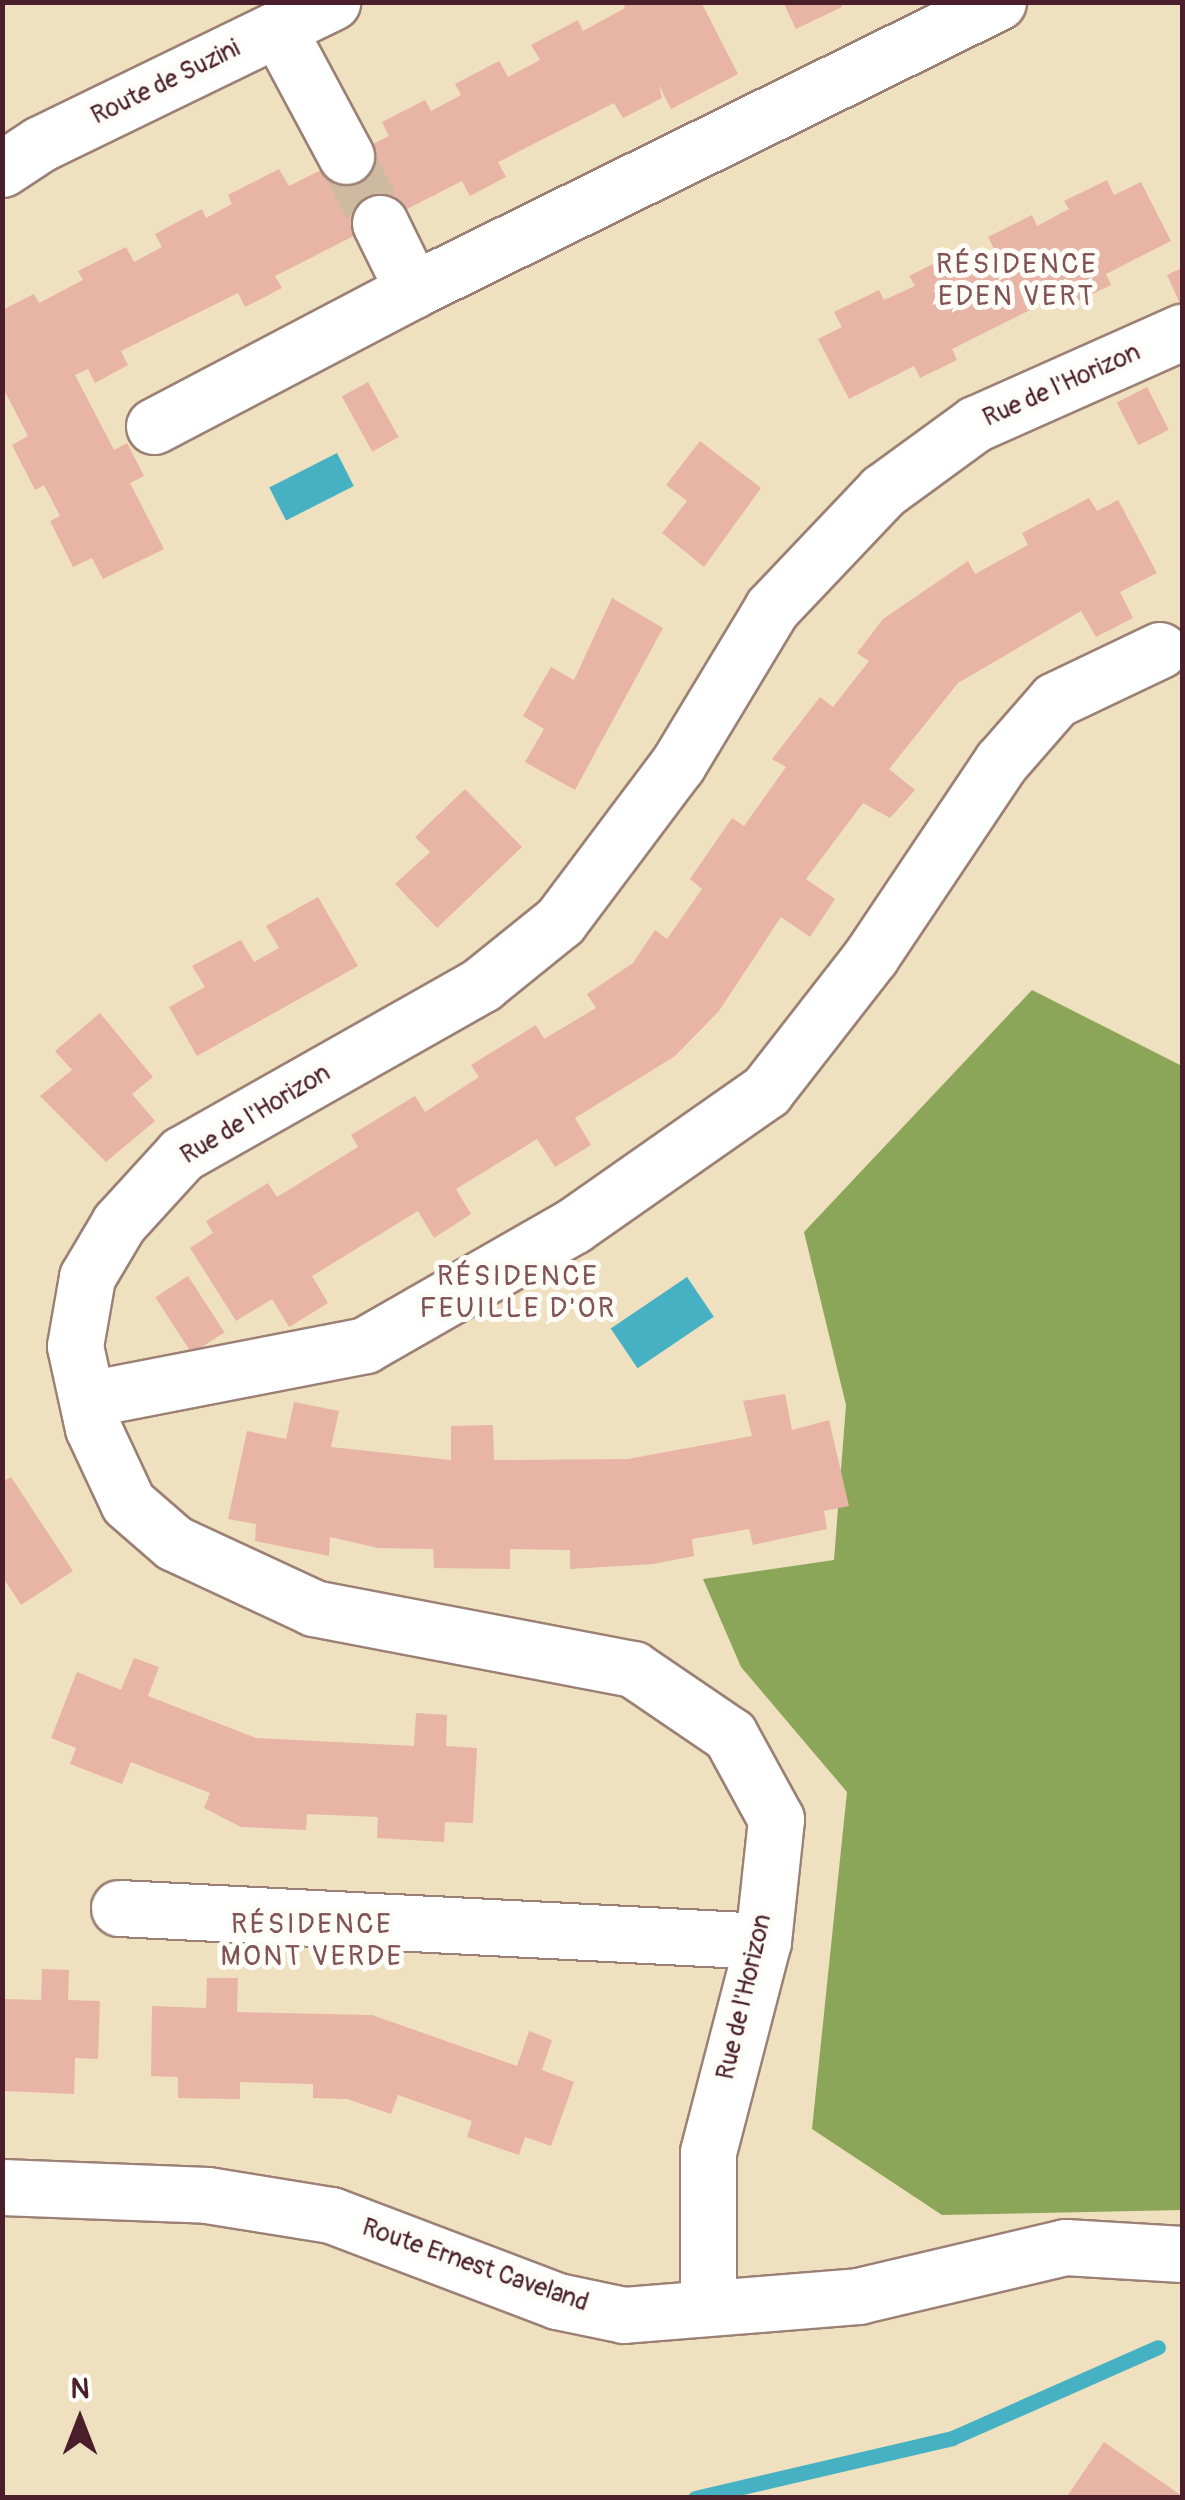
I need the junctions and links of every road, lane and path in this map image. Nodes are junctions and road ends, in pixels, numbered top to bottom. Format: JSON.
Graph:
{"nodes":[{"id":1,"x":332,"y":2,"type":"edge"},
{"id":2,"x":998,"y":2,"type":"edge"},
{"id":3,"x":278,"y":29,"type":"junction"},
{"id":4,"x":346,"y":156,"type":"tunnel mouth"},
{"id":5,"x":2,"y":169,"type":"edge"},
{"id":6,"x":380,"y":223,"type":"tunnel mouth"},
{"id":7,"x":413,"y":290,"type":"junction"},
{"id":8,"x":1182,"y":332,"type":"edge"},
{"id":9,"x":154,"y":426,"type":"dead end"},
{"id":10,"x":1160,"y":650,"type":"dead end"},
{"id":11,"x":88,"y":1399,"type":"junction"},
{"id":12,"x":120,"y":1908,"type":"dead end"},
{"id":13,"x":764,"y":1941,"type":"junction"},
{"id":14,"x":2,"y":2187,"type":"edge"},
{"id":15,"x":1182,"y":2254,"type":"edge"},
{"id":16,"x":708,"y":2304,"type":"junction"}],
"edges":[{"from":1,"to":3,"type":"street","name":"Route de Suzini"},
{"from":2,"to":7,"type":"street"},
{"from":3,"to":4,"type":"street"},
{"from":3,"to":5,"type":"street","name":"Route de Suzini"},
{"from":6,"to":7,"type":"street"},
{"from":7,"to":9,"type":"street"},
{"from":8,"to":11,"type":"street","name":"Rue de l'Horizon"},
{"from":10,"to":11,"type":"street"},
{"from":11,"to":13,"type":"street","name":"Rue de l'Horizon"},
{"from":12,"to":13,"type":"street"},
{"from":13,"to":16,"type":"street","name":"Rue de l'Horizon"},
{"from":14,"to":16,"type":"street","name":"Route Ernest Caveland"},
{"from":15,"to":16,"type":"street","name":"Route Ernest Caveland"}]}
